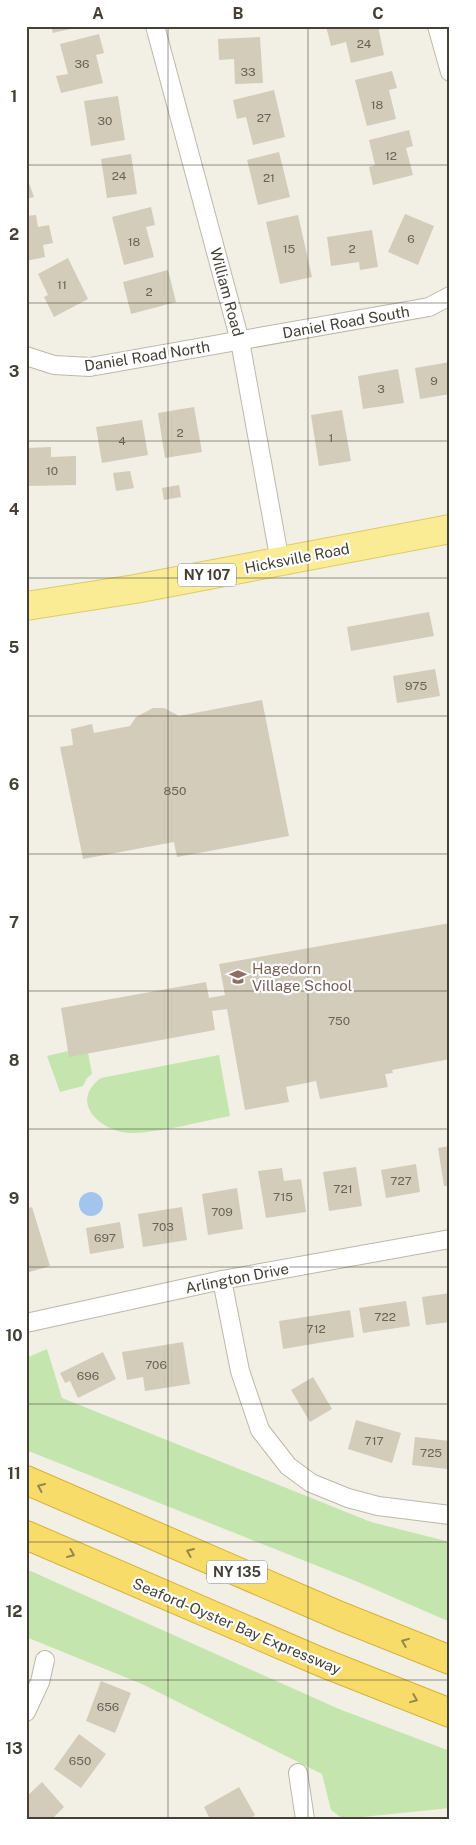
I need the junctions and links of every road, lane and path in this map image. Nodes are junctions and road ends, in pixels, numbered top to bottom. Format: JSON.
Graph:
{"nodes":[{"id":1,"x":155,"y":26,"type":"edge"},
{"id":2,"x":437,"y":26,"type":"edge"},
{"id":3,"x":450,"y":72,"type":"edge"},
{"id":4,"x":450,"y":296,"type":"edge"},
{"id":5,"x":240,"y":341,"type":"junction"},
{"id":6,"x":26,"y":356,"type":"edge"},
{"id":7,"x":450,"y":529,"type":"edge"},
{"id":8,"x":280,"y":562,"type":"junction"},
{"id":9,"x":26,"y":606,"type":"edge"},
{"id":10,"x":450,"y":1240,"type":"edge"},
{"id":11,"x":222,"y":1280,"type":"junction"},
{"id":12,"x":26,"y":1323,"type":"edge"},
{"id":13,"x":26,"y":1480,"type":"edge"},
{"id":14,"x":450,"y":1515,"type":"edge"},
{"id":15,"x":26,"y":1535,"type":"edge"},
{"id":16,"x":45,"y":1660,"type":"dead end"},
{"id":17,"x":450,"y":1660,"type":"edge"},
{"id":18,"x":26,"y":1712,"type":"edge"},
{"id":19,"x":450,"y":1713,"type":"edge"},
{"id":20,"x":298,"y":1772,"type":"dead end"},
{"id":21,"x":305,"y":1819,"type":"edge"}],
"edges":[{"from":1,"to":5,"type":"street","name":"William Road"},
{"from":2,"to":3,"type":"street"},
{"from":4,"to":5,"type":"street","name":"Daniel Road South"},
{"from":5,"to":6,"type":"street","name":"Daniel Road North"},
{"from":5,"to":8,"type":"street","name":"William Road"},
{"from":7,"to":8,"type":"main road","name":"Hicksville Road","number":"NY 107"},
{"from":8,"to":9,"type":"main road","name":"Hicksville Road","number":"NY 107"},
{"from":10,"to":11,"type":"street","name":"Arlington Drive"},
{"from":11,"to":12,"type":"street","name":"Arlington Drive"},
{"from":11,"to":14,"type":"street"},
{"from":17,"to":13,"type":"highway","number":"NY 135","one_way":true},
{"from":15,"to":19,"type":"highway","name":"Seaford-Oyster Bay Expressway","one_way":true},
{"from":16,"to":18,"type":"street"},
{"from":20,"to":21,"type":"street"}]}
